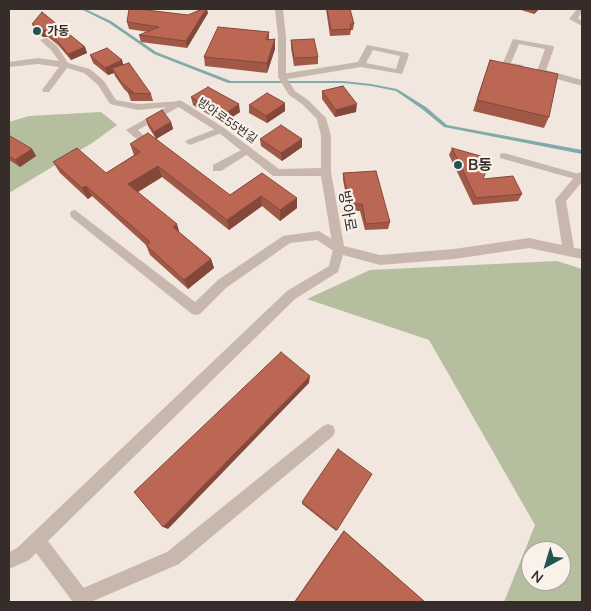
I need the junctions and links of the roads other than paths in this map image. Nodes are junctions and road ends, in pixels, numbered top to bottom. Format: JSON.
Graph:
{"nodes":[{"id":1,"x":279,"y":9,"type":"edge"},
{"id":2,"x":581,"y":9,"type":"edge"},
{"id":3,"x":582,"y":24,"type":"edge"},
{"id":4,"x":44,"y":40,"type":"edge"},
{"id":5,"x":9,"y":64,"type":"edge"},
{"id":6,"x":361,"y":64,"type":"junction"},
{"id":7,"x":64,"y":65,"type":"junction"},
{"id":8,"x":541,"y":71,"type":"junction"},
{"id":9,"x":282,"y":77,"type":"junction"},
{"id":10,"x":582,"y":83,"type":"edge"},
{"id":11,"x":46,"y":90,"type":"dead end"},
{"id":12,"x":179,"y":103,"type":"junction"},
{"id":13,"x":221,"y":130,"type":"junction"},
{"id":14,"x":144,"y":141,"type":"edge"},
{"id":15,"x":190,"y":142,"type":"dead end"},
{"id":16,"x":247,"y":150,"type":"junction"},
{"id":17,"x":504,"y":156,"type":"dead end"},
{"id":18,"x":217,"y":168,"type":"dead end"},
{"id":19,"x":326,"y":172,"type":"junction"},
{"id":20,"x":581,"y":177,"type":"edge"},
{"id":21,"x":74,"y":214,"type":"dead end"},
{"id":22,"x":339,"y":249,"type":"junction"},
{"id":23,"x":569,"y":251,"type":"junction"},
{"id":24,"x":582,"y":254,"type":"edge"},
{"id":25,"x":328,"y":431,"type":"dead end"},
{"id":26,"x":37,"y":541,"type":"junction"},
{"id":27,"x":9,"y":561,"type":"edge"},
{"id":28,"x":82,"y":600,"type":"edge"}],
"edges":[{"from":1,"to":9,"type":"street"},
{"from":2,"to":3,"type":"street"},
{"from":4,"to":7,"type":"street"},
{"from":5,"to":7,"type":"street","name":"방아로55번길"},
{"from":6,"to":6,"type":"street"},
{"from":6,"to":9,"type":"street"},
{"from":7,"to":11,"type":"street"},
{"from":7,"to":12,"type":"street","name":"방아로55번길"},
{"from":8,"to":8,"type":"street"},
{"from":8,"to":10,"type":"street"},
{"from":9,"to":19,"type":"street","name":"방아로"},
{"from":12,"to":13,"type":"street","name":"방아로55번길"},
{"from":12,"to":14,"type":"street"},
{"from":13,"to":15,"type":"street"},
{"from":13,"to":16,"type":"street","name":"방아로55번길"},
{"from":16,"to":18,"type":"street"},
{"from":16,"to":19,"type":"street","name":"방아로55번길"},
{"from":17,"to":20,"type":"street"},
{"from":19,"to":22,"type":"street","name":"방아로"},
{"from":20,"to":23,"type":"street"},
{"from":21,"to":22,"type":"street"},
{"from":22,"to":23,"type":"street","name":"방아로"},
{"from":22,"to":26,"type":"street"},
{"from":23,"to":24,"type":"street","name":"방아로"},
{"from":25,"to":28,"type":"street"},
{"from":26,"to":27,"type":"street"},
{"from":26,"to":28,"type":"street"}]}
